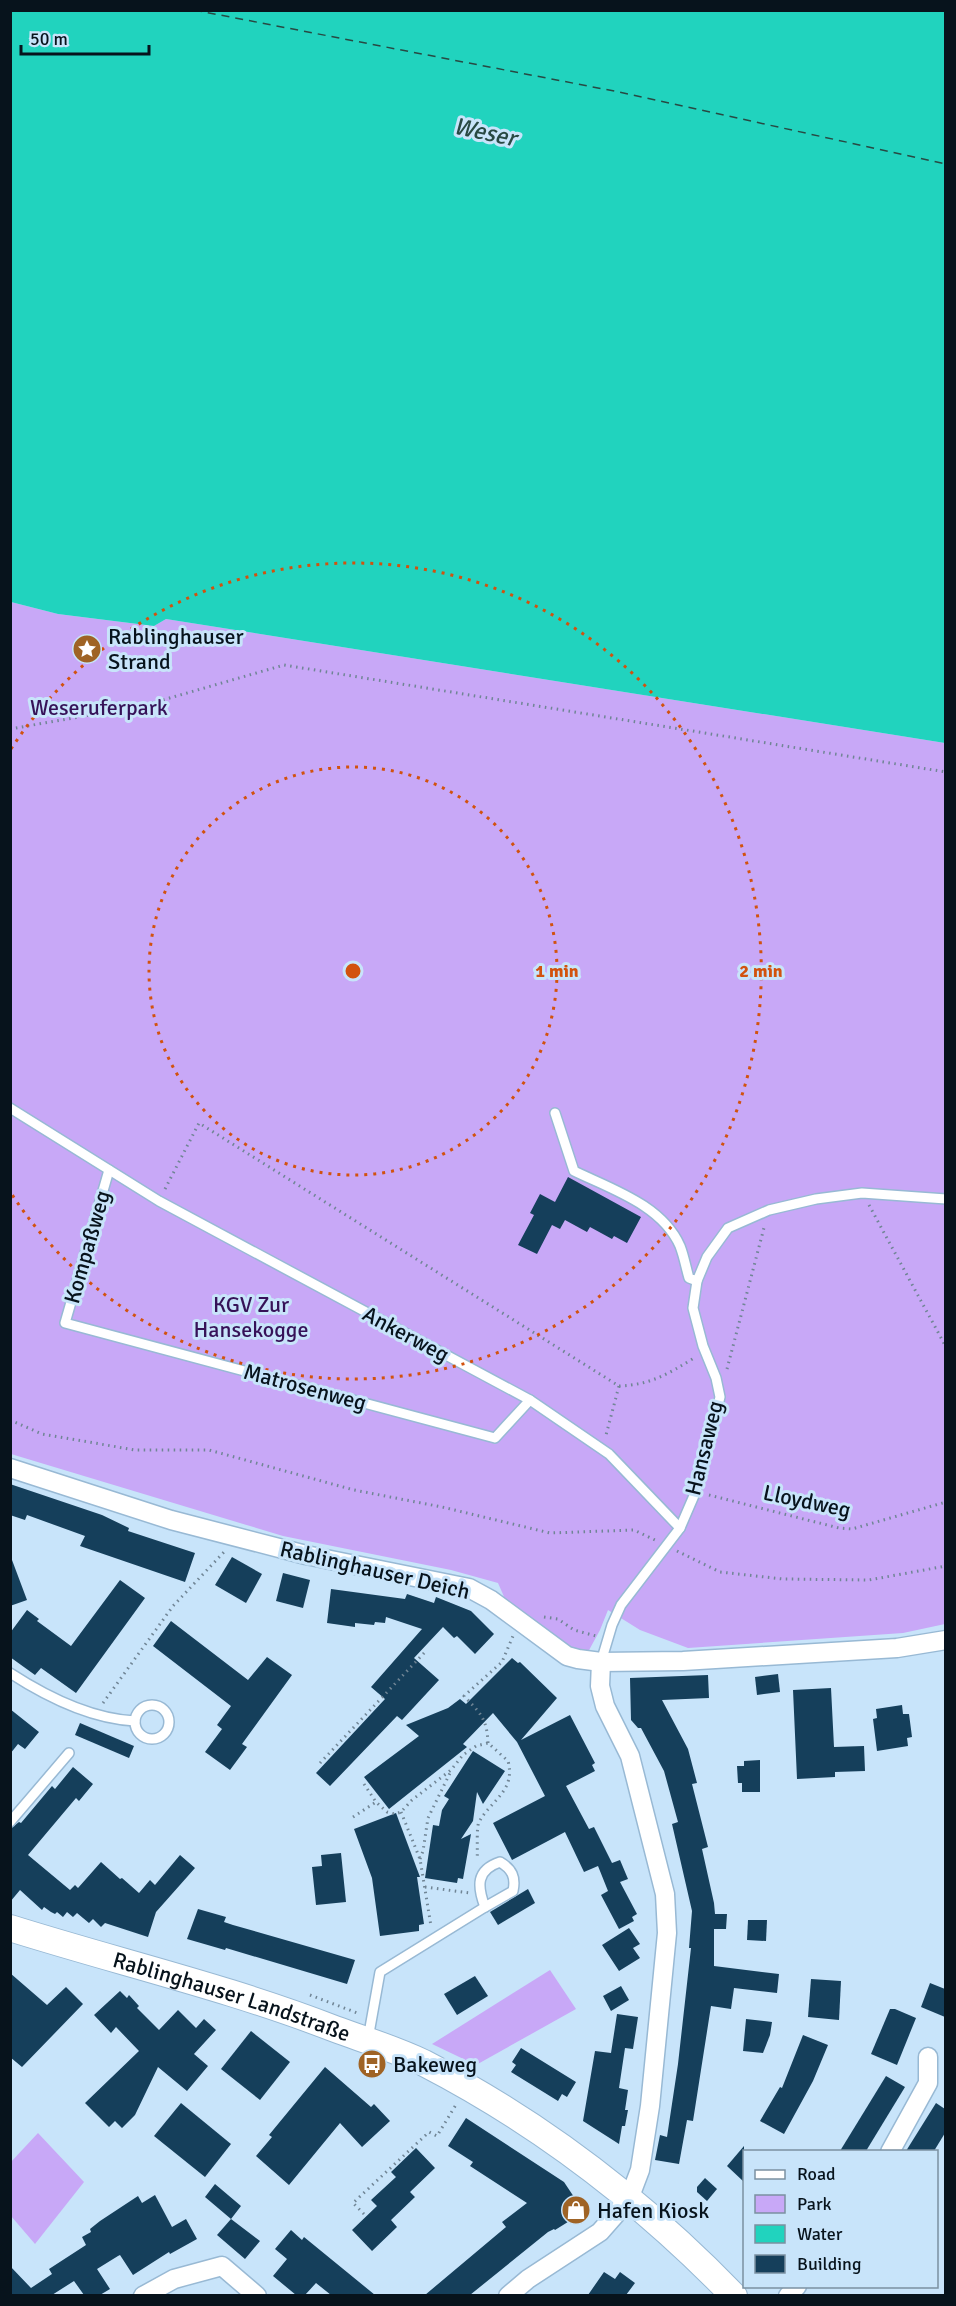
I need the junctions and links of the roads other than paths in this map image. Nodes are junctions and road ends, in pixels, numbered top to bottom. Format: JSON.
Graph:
{"nodes":[{"id":1,"x":10,"y":1108,"type":"edge"},
{"id":2,"x":555,"y":1113,"type":"dead end"},
{"id":3,"x":109,"y":1170,"type":"junction"},
{"id":4,"x":945,"y":1199,"type":"edge"},
{"id":5,"x":697,"y":1281,"type":"junction"},
{"id":6,"x":65,"y":1323,"type":"joint"},
{"id":7,"x":530,"y":1400,"type":"junction"},
{"id":8,"x":10,"y":1468,"type":"edge"},
{"id":9,"x":680,"y":1528,"type":"junction"},
{"id":10,"x":945,"y":1640,"type":"edge"},
{"id":11,"x":601,"y":1662,"type":"junction"},
{"id":12,"x":10,"y":1673,"type":"edge"},
{"id":13,"x":135,"y":1721,"type":"dead end"},
{"id":14,"x":69,"y":1753,"type":"dead end"},
{"id":15,"x":10,"y":1822,"type":"edge"},
{"id":16,"x":485,"y":1907,"type":"junction"},
{"id":17,"x":10,"y":1928,"type":"edge"},
{"id":18,"x":368,"y":2041,"type":"junction"},
{"id":19,"x":928,"y":2057,"type":"dead end"},
{"id":20,"x":891,"y":2150,"type":"edge"},
{"id":21,"x":629,"y":2199,"type":"junction"},
{"id":22,"x":143,"y":2295,"type":"edge"},
{"id":23,"x":257,"y":2295,"type":"edge"},
{"id":24,"x":508,"y":2295,"type":"edge"},
{"id":25,"x":734,"y":2295,"type":"edge"}],
"edges":[{"from":1,"to":3,"type":"lane","name":"Ankerweg"},
{"from":2,"to":5,"type":"lane"},
{"from":3,"to":6,"type":"lane","name":"Kompaßweg"},
{"from":3,"to":7,"type":"lane","name":"Ankerweg"},
{"from":4,"to":5,"type":"lane","name":"Hansaweg"},
{"from":5,"to":9,"type":"lane","name":"Hansaweg"},
{"from":6,"to":7,"type":"lane","name":"Matrosenweg"},
{"from":7,"to":9,"type":"lane","name":"Ankerweg"},
{"from":8,"to":11,"type":"street","name":"Rablinghauser Deich"},
{"from":9,"to":11,"type":"lane","name":"Hansaweg"},
{"from":10,"to":11,"type":"street","name":"Rablinghauser Deich"},
{"from":11,"to":21,"type":"street"},
{"from":12,"to":13,"type":"lane"},
{"from":14,"to":15,"type":"lane"},
{"from":16,"to":16,"type":"lane"},
{"from":16,"to":18,"type":"lane"},
{"from":17,"to":18,"type":"street","name":"Rablinghauser Landstraße"},
{"from":18,"to":21,"type":"street","name":"Rablinghauser Landstraße"},
{"from":19,"to":20,"type":"street"},
{"from":21,"to":24,"type":"street"},
{"from":21,"to":25,"type":"street","name":"Rablinghauser Landstraße"},
{"from":22,"to":23,"type":"street"}]}
